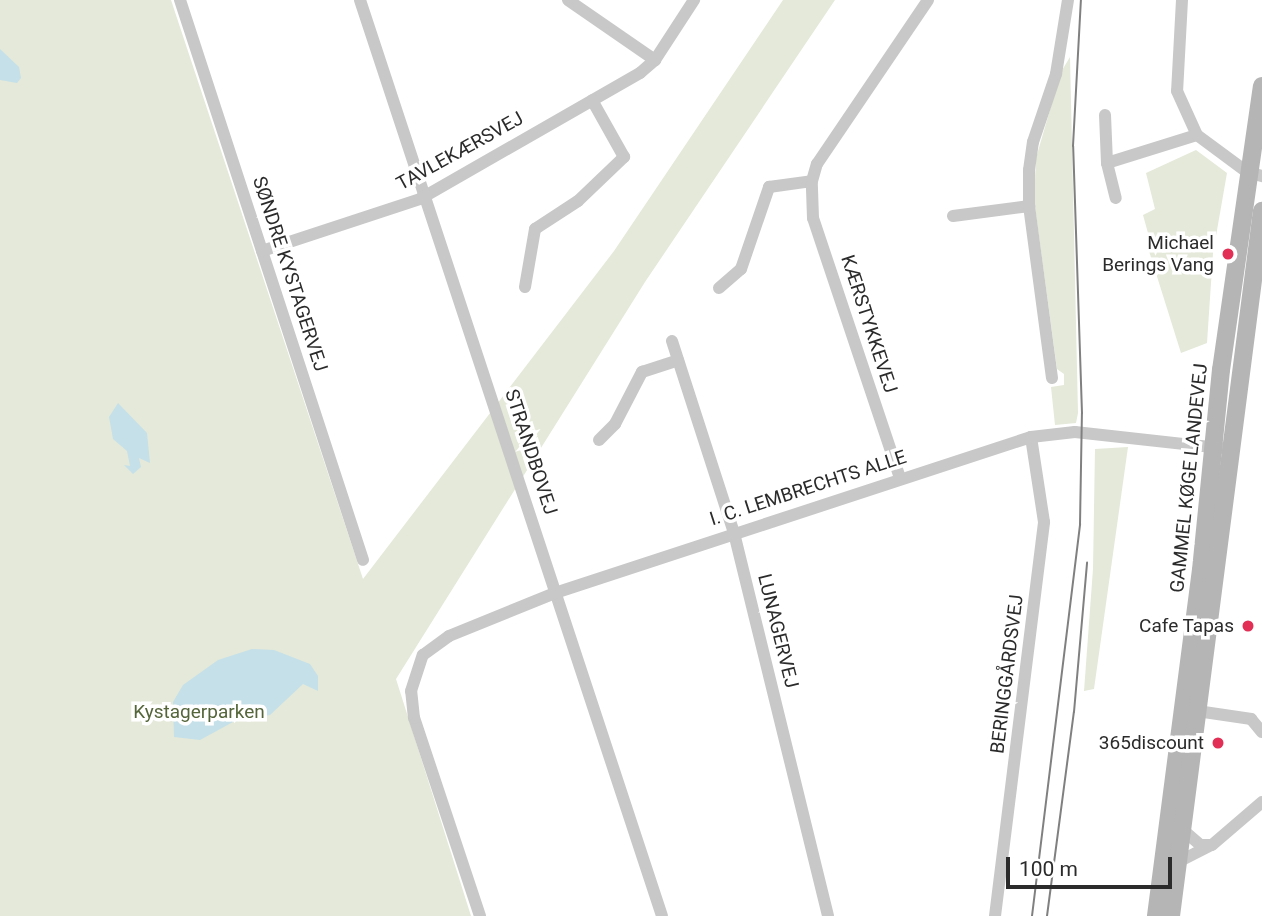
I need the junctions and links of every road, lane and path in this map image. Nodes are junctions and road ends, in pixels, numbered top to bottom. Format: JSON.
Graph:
{"nodes":[{"id":1,"x":180,"y":0,"type":"edge"},
{"id":2,"x":360,"y":0,"type":"edge"},
{"id":3,"x":568,"y":0,"type":"edge"},
{"id":4,"x":694,"y":0,"type":"edge"},
{"id":5,"x":928,"y":0,"type":"edge"},
{"id":6,"x":1068,"y":0,"type":"edge"},
{"id":7,"x":1182,"y":0,"type":"edge"},
{"id":8,"x":654,"y":60,"type":"junction"},
{"id":9,"x":1262,"y":86,"type":"edge"},
{"id":10,"x":592,"y":100,"type":"junction"},
{"id":11,"x":1105,"y":115,"type":"dead end"},
{"id":12,"x":1197,"y":135,"type":"junction"},
{"id":13,"x":1107,"y":163,"type":"junction"},
{"id":14,"x":1255,"y":174,"type":"edge"},
{"id":15,"x":812,"y":181,"type":"junction"},
{"id":16,"x":425,"y":197,"type":"junction"},
{"id":17,"x":1116,"y":198,"type":"dead end"},
{"id":18,"x":1029,"y":206,"type":"junction"},
{"id":19,"x":1262,"y":211,"type":"edge"},
{"id":20,"x":953,"y":216,"type":"dead end"},
{"id":21,"x":262,"y":251,"type":"junction"},
{"id":22,"x":526,"y":287,"type":"dead end"},
{"id":23,"x":719,"y":288,"type":"dead end"},
{"id":24,"x":672,"y":341,"type":"dead end"},
{"id":25,"x":678,"y":360,"type":"junction"},
{"id":26,"x":1052,"y":378,"type":"dead end"},
{"id":27,"x":1031,"y":437,"type":"junction"},
{"id":28,"x":599,"y":440,"type":"dead end"},
{"id":29,"x":1211,"y":447,"type":"junction"},
{"id":30,"x":1231,"y":449,"type":"junction"},
{"id":31,"x":900,"y":478,"type":"junction"},
{"id":32,"x":734,"y":533,"type":"junction"},
{"id":33,"x":363,"y":560,"type":"dead end"},
{"id":34,"x":555,"y":593,"type":"junction"},
{"id":35,"x":1197,"y":711,"type":"junction"},
{"id":36,"x":1262,"y":732,"type":"edge"},
{"id":37,"x":1262,"y":802,"type":"edge"},
{"id":38,"x":1183,"y":830,"type":"junction"},
{"id":39,"x":1212,"y":845,"type":"junction"},
{"id":40,"x":1178,"y":862,"type":"junction"},
{"id":41,"x":480,"y":916,"type":"edge"},
{"id":42,"x":662,"y":916,"type":"edge"},
{"id":43,"x":828,"y":916,"type":"edge"},
{"id":44,"x":995,"y":916,"type":"edge"},
{"id":45,"x":1156,"y":916,"type":"edge"},
{"id":46,"x":1171,"y":916,"type":"edge"}],
"edges":[{"from":1,"to":21,"type":"street","name":"SØNDRE KYSTAGERVEJ"},
{"from":2,"to":16,"type":"street","name":"STRANDBOVEJ"},
{"from":3,"to":8,"type":"street"},
{"from":4,"to":8,"type":"street","name":"TAVLEKÆRSVEJ"},
{"from":5,"to":15,"type":"street","name":"KÆRSTYKKEVEJ"},
{"from":6,"to":18,"type":"street"},
{"from":7,"to":12,"type":"street"},
{"from":8,"to":10,"type":"street","name":"TAVLEKÆRSVEJ"},
{"from":9,"to":14,"type":"main road","name":"GAMMEL KØGE LANDEVEJ"},
{"from":10,"to":16,"type":"street","name":"TAVLEKÆRSVEJ"},
{"from":10,"to":22,"type":"street"},
{"from":11,"to":13,"type":"street"},
{"from":12,"to":13,"type":"street"},
{"from":12,"to":14,"type":"street"},
{"from":13,"to":17,"type":"street"},
{"from":14,"to":29,"type":"main road","name":"GAMMEL KØGE LANDEVEJ"},
{"from":15,"to":23,"type":"street"},
{"from":15,"to":31,"type":"street","name":"KÆRSTYKKEVEJ"},
{"from":16,"to":21,"type":"street","name":"TAVLEKÆRSVEJ"},
{"from":16,"to":34,"type":"street","name":"STRANDBOVEJ"},
{"from":18,"to":20,"type":"street"},
{"from":18,"to":26,"type":"street"},
{"from":19,"to":30,"type":"main road","name":"GAMMEL KØGE LANDEVEJ"},
{"from":21,"to":33,"type":"street","name":"SØNDRE KYSTAGERVEJ"},
{"from":24,"to":25,"type":"street","name":"LUNAGERVEJ"},
{"from":25,"to":28,"type":"street"},
{"from":25,"to":32,"type":"street","name":"LUNAGERVEJ"},
{"from":27,"to":29,"type":"street","name":"I. C. LEMBRECHTS ALLE"},
{"from":27,"to":31,"type":"street","name":"I. C. LEMBRECHTS ALLE"},
{"from":27,"to":44,"type":"street","name":"BERINGGÅRDSVEJ"},
{"from":29,"to":30,"type":"street","name":"I. C. LEMBRECHTS ALLE"},
{"from":29,"to":45,"type":"main road","name":"GAMMEL KØGE LANDEVEJ"},
{"from":30,"to":35,"type":"main road","name":"GAMMEL KØGE LANDEVEJ"},
{"from":31,"to":32,"type":"street","name":"I. C. LEMBRECHTS ALLE"},
{"from":32,"to":34,"type":"street","name":"I. C. LEMBRECHTS ALLE"},
{"from":32,"to":43,"type":"street","name":"LUNAGERVEJ"},
{"from":34,"to":41,"type":"street","name":"I. C. LEMBRECHTS ALLE"},
{"from":34,"to":42,"type":"street","name":"STRANDBOVEJ"},
{"from":35,"to":36,"type":"street"},
{"from":35,"to":38,"type":"main road","name":"GAMMEL KØGE LANDEVEJ"},
{"from":37,"to":39,"type":"street"},
{"from":38,"to":39,"type":"street"},
{"from":38,"to":40,"type":"main road","name":"GAMMEL KØGE LANDEVEJ"},
{"from":39,"to":40,"type":"street"},
{"from":40,"to":46,"type":"main road","name":"GAMMEL KØGE LANDEVEJ"}]}
